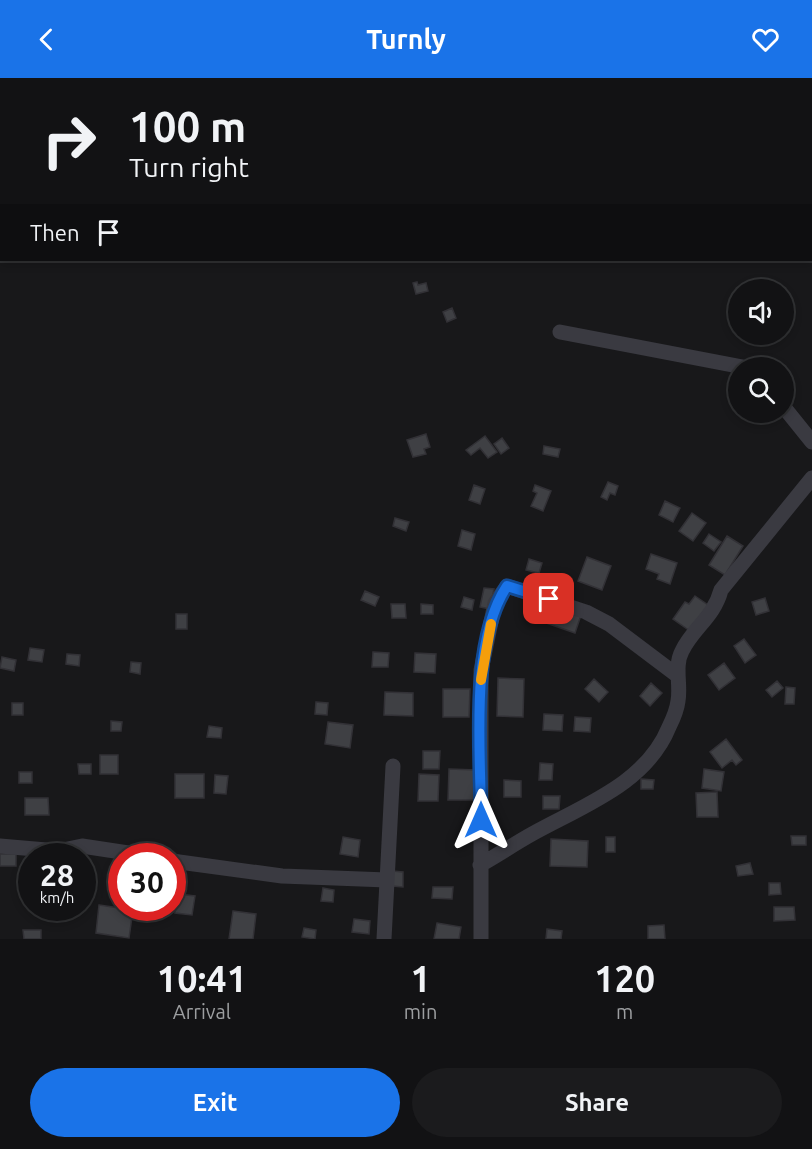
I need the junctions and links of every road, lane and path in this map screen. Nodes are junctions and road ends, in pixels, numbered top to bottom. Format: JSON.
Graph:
{"nodes":[{"id":1,"x":560,"y":332,"type":"dead end"},
{"id":2,"x":728,"y":364,"type":"edge"},
{"id":3,"x":794,"y":420,"type":"edge"},
{"id":4,"x":812,"y":442,"type":"edge"},
{"id":5,"x":812,"y":478,"type":"edge"},
{"id":6,"x":678,"y":676,"type":"junction"},
{"id":7,"x":393,"y":766,"type":"dead end"},
{"id":8,"x":0,"y":846,"type":"edge"},
{"id":9,"x":108,"y":850,"type":"edge"},
{"id":10,"x":186,"y":863,"type":"edge"},
{"id":11,"x":480,"y":865,"type":"junction"},
{"id":12,"x":387,"y":880,"type":"junction"},
{"id":13,"x":384,"y":939,"type":"edge"},
{"id":14,"x":482,"y":939,"type":"edge"}],
"edges":[{"from":1,"to":2,"type":"street"},
{"from":3,"to":4,"type":"street"},
{"from":5,"to":6,"type":"street"},
{"from":6,"to":11,"type":"street"},
{"from":6,"to":11,"type":"street"},
{"from":7,"to":12,"type":"street"},
{"from":8,"to":9,"type":"street"},
{"from":10,"to":12,"type":"street"},
{"from":11,"to":14,"type":"street"},
{"from":12,"to":13,"type":"street"}]}
